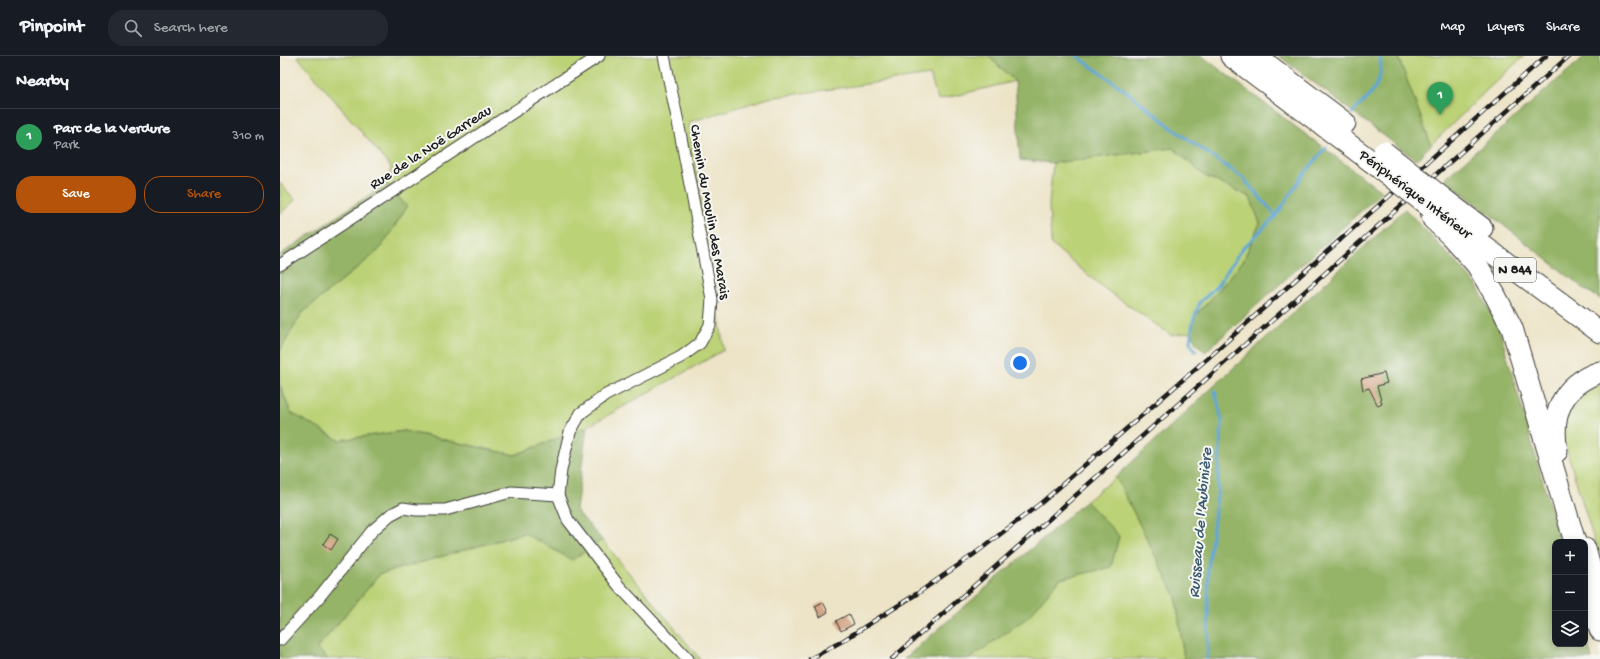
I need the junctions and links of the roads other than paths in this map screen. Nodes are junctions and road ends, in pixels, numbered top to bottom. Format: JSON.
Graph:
{"nodes":[{"id":1,"x":599,"y":56,"type":"edge"},
{"id":2,"x":664,"y":56,"type":"edge"},
{"id":3,"x":1231,"y":56,"type":"edge"},
{"id":4,"x":1256,"y":56,"type":"edge"},
{"id":5,"x":1378,"y":157,"type":"junction"},
{"id":6,"x":1438,"y":204,"type":"junction"},
{"id":7,"x":280,"y":265,"type":"edge"},
{"id":8,"x":1600,"y":315,"type":"edge"},
{"id":9,"x":1600,"y":332,"type":"edge"},
{"id":10,"x":1600,"y":372,"type":"edge"},
{"id":11,"x":558,"y":495,"type":"junction"},
{"id":12,"x":1574,"y":539,"type":"edge"},
{"id":13,"x":1582,"y":539,"type":"edge"},
{"id":14,"x":1588,"y":559,"type":"edge"},
{"id":15,"x":1588,"y":588,"type":"edge"},
{"id":16,"x":1600,"y":599,"type":"edge"},
{"id":17,"x":1600,"y":630,"type":"edge"},
{"id":18,"x":280,"y":640,"type":"edge"},
{"id":19,"x":688,"y":659,"type":"edge"}],
"edges":[{"from":1,"to":7,"type":"street","name":"Rue de la Noë Garreau"},
{"from":2,"to":11,"type":"street","name":"Chemin du Moulin des Marais"},
{"from":3,"to":5,"type":"highway","name":"Périphérique Intérieur","number":"N 844"},
{"from":4,"to":5,"type":"highway","number":"N 844"},
{"from":5,"to":6,"type":"highway","name":"Périphérique Intérieur","number":"N 844","bridge":true},
{"from":6,"to":8,"type":"highway","number":"N 844"},
{"from":6,"to":9,"type":"highway","name":"Périphérique Intérieur","number":"N 844"},
{"from":6,"to":12,"type":"highway"},
{"from":10,"to":13,"type":"highway"},
{"from":11,"to":18,"type":"street"},
{"from":11,"to":19,"type":"street"},
{"from":14,"to":16,"type":"highway"},
{"from":15,"to":17,"type":"highway"}]}
